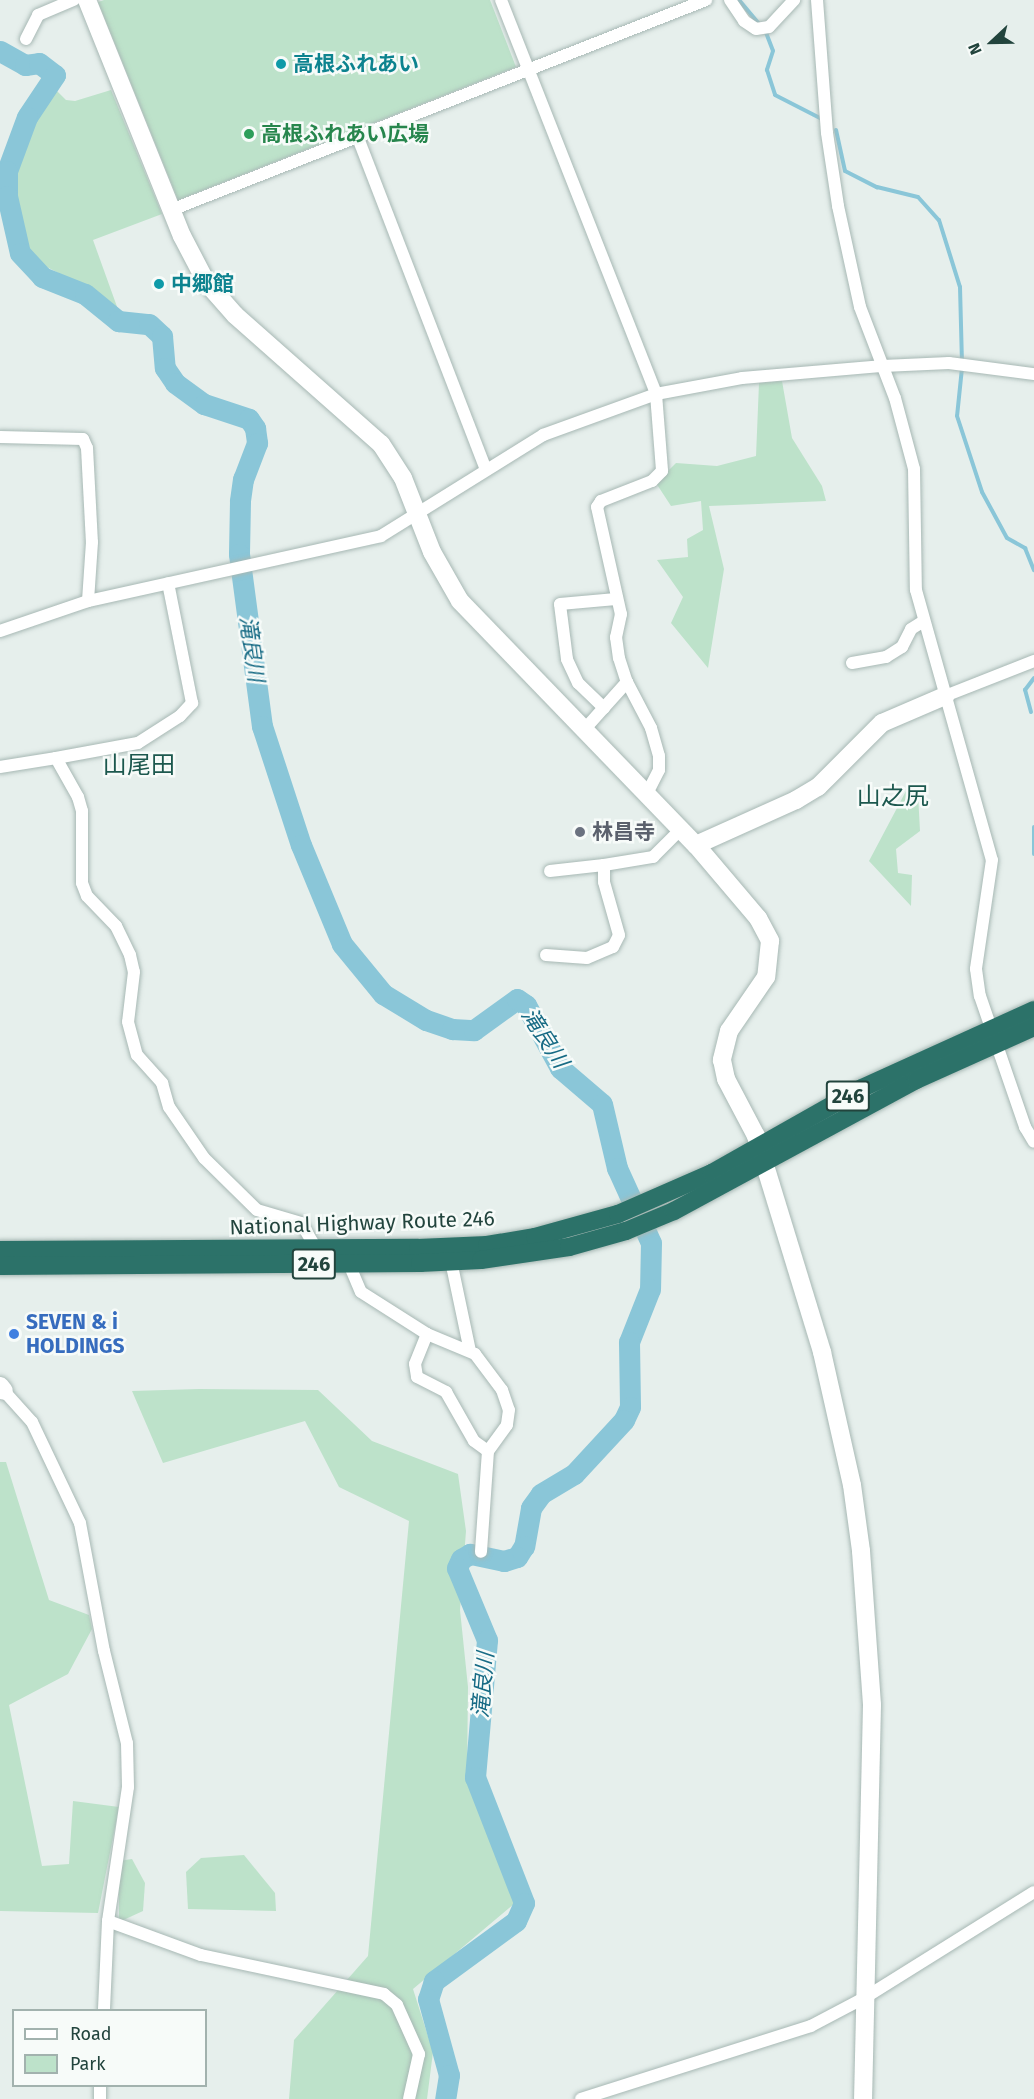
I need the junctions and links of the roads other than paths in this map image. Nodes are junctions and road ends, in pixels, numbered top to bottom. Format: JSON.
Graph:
{"nodes":[{"id":1,"x":74,"y":0,"type":"edge"},
{"id":2,"x":87,"y":0,"type":"edge"},
{"id":3,"x":501,"y":0,"type":"edge"},
{"id":4,"x":706,"y":0,"type":"edge"},
{"id":5,"x":730,"y":0,"type":"edge"},
{"id":6,"x":794,"y":0,"type":"edge"},
{"id":7,"x":817,"y":0,"type":"edge"},
{"id":8,"x":26,"y":39,"type":"dead end"},
{"id":9,"x":529,"y":70,"type":"junction"},
{"id":10,"x":358,"y":138,"type":"junction"},
{"id":11,"x":171,"y":210,"type":"junction"},
{"id":12,"x":883,"y":366,"type":"junction"},
{"id":13,"x":1034,"y":374,"type":"edge"},
{"id":14,"x":656,"y":394,"type":"junction"},
{"id":15,"x":0,"y":438,"type":"edge"},
{"id":16,"x":486,"y":469,"type":"junction"},
{"id":17,"x":418,"y":513,"type":"junction"},
{"id":18,"x":168,"y":583,"type":"junction"},
{"id":19,"x":616,"y":599,"type":"junction"},
{"id":20,"x":87,"y":601,"type":"junction"},
{"id":21,"x":924,"y":621,"type":"junction"},
{"id":22,"x":0,"y":631,"type":"edge"},
{"id":23,"x":1034,"y":661,"type":"edge"},
{"id":24,"x":852,"y":663,"type":"dead end"},
{"id":25,"x":627,"y":682,"type":"junction"},
{"id":26,"x":945,"y":696,"type":"junction"},
{"id":27,"x":604,"y":708,"type":"junction"},
{"id":28,"x":583,"y":731,"type":"junction"},
{"id":29,"x":56,"y":758,"type":"junction"},
{"id":30,"x":0,"y":767,"type":"edge"},
{"id":31,"x":647,"y":794,"type":"junction"},
{"id":32,"x":680,"y":830,"type":"junction"},
{"id":33,"x":696,"y":845,"type":"junction"},
{"id":34,"x":604,"y":865,"type":"junction"},
{"id":35,"x":550,"y":871,"type":"dead end"},
{"id":36,"x":546,"y":955,"type":"dead end"},
{"id":37,"x":1034,"y":1010,"type":"edge"},
{"id":38,"x":1034,"y":1028,"type":"edge"},
{"id":39,"x":995,"y":1034,"type":"junction"},
{"id":40,"x":1034,"y":1142,"type":"edge"},
{"id":41,"x":758,"y":1146,"type":"junction"},
{"id":42,"x":763,"y":1164,"type":"junction"},
{"id":43,"x":670,"y":1202,"type":"junction"},
{"id":44,"x":0,"y":1250,"type":"edge"},
{"id":45,"x":318,"y":1250,"type":"junction"},
{"id":46,"x":452,"y":1261,"type":"junction"},
{"id":47,"x":349,"y":1264,"type":"junction"},
{"id":48,"x":0,"y":1266,"type":"edge"},
{"id":49,"x":427,"y":1334,"type":"junction"},
{"id":50,"x":470,"y":1352,"type":"junction"},
{"id":51,"x":2,"y":1388,"type":"edge"},
{"id":52,"x":488,"y":1451,"type":"junction"},
{"id":53,"x":481,"y":1552,"type":"dead end"},
{"id":54,"x":1034,"y":1892,"type":"edge"},
{"id":55,"x":108,"y":1921,"type":"junction"},
{"id":56,"x":867,"y":1997,"type":"junction"},
{"id":57,"x":104,"y":2009,"type":"edge"},
{"id":58,"x":409,"y":2099,"type":"edge"},
{"id":59,"x":582,"y":2099,"type":"edge"},
{"id":60,"x":863,"y":2099,"type":"edge"}],
"edges":[{"from":1,"to":8,"type":"street"},
{"from":2,"to":11,"type":"street"},
{"from":3,"to":9,"type":"street"},
{"from":4,"to":9,"type":"street"},
{"from":5,"to":6,"type":"street"},
{"from":7,"to":12,"type":"street"},
{"from":9,"to":10,"type":"street"},
{"from":9,"to":14,"type":"street"},
{"from":10,"to":11,"type":"street"},
{"from":10,"to":16,"type":"street"},
{"from":11,"to":17,"type":"street"},
{"from":12,"to":13,"type":"street"},
{"from":12,"to":14,"type":"street"},
{"from":12,"to":21,"type":"street"},
{"from":14,"to":16,"type":"street"},
{"from":14,"to":19,"type":"street"},
{"from":15,"to":20,"type":"street"},
{"from":16,"to":17,"type":"street"},
{"from":17,"to":18,"type":"street"},
{"from":17,"to":28,"type":"street"},
{"from":18,"to":20,"type":"street"},
{"from":18,"to":29,"type":"street"},
{"from":19,"to":25,"type":"street"},
{"from":19,"to":27,"type":"street"},
{"from":20,"to":22,"type":"street"},
{"from":21,"to":24,"type":"street"},
{"from":21,"to":26,"type":"street"},
{"from":23,"to":26,"type":"street"},
{"from":25,"to":27,"type":"street"},
{"from":25,"to":31,"type":"street"},
{"from":26,"to":33,"type":"street"},
{"from":26,"to":39,"type":"street"},
{"from":27,"to":28,"type":"street"},
{"from":28,"to":31,"type":"street"},
{"from":29,"to":30,"type":"street"},
{"from":29,"to":45,"type":"street"},
{"from":31,"to":32,"type":"street"},
{"from":32,"to":33,"type":"street"},
{"from":32,"to":34,"type":"street"},
{"from":33,"to":41,"type":"street"},
{"from":34,"to":35,"type":"street"},
{"from":34,"to":36,"type":"street"},
{"from":37,"to":39,"type":"highway","name":"National Highway Route 246","number":"246"},
{"from":38,"to":39,"type":"highway","name":"National Highway Route 246","number":"246"},
{"from":39,"to":40,"type":"street"},
{"from":39,"to":41,"type":"highway","name":"National Highway Route 246","number":"246"},
{"from":39,"to":42,"type":"highway","name":"National Highway Route 246","number":"246"},
{"from":41,"to":42,"type":"street"},
{"from":41,"to":43,"type":"highway","name":"National Highway Route 246","number":"246"},
{"from":42,"to":43,"type":"highway","name":"National Highway Route 246","number":"246"},
{"from":42,"to":56,"type":"street"},
{"from":43,"to":45,"type":"highway","name":"National Highway Route 246","number":"246"},
{"from":43,"to":46,"type":"highway","name":"National Highway Route 246","number":"246"},
{"from":44,"to":45,"type":"highway","name":"National Highway Route 246","number":"246"},
{"from":46,"to":47,"type":"highway","name":"National Highway Route 246","number":"246"},
{"from":46,"to":50,"type":"street"},
{"from":47,"to":48,"type":"highway","name":"National Highway Route 246","number":"246"},
{"from":47,"to":49,"type":"street"},
{"from":49,"to":50,"type":"street"},
{"from":49,"to":52,"type":"street"},
{"from":50,"to":52,"type":"street"},
{"from":51,"to":55,"type":"street"},
{"from":52,"to":53,"type":"street"},
{"from":54,"to":56,"type":"street"},
{"from":55,"to":57,"type":"street"},
{"from":55,"to":58,"type":"street"},
{"from":56,"to":59,"type":"street"},
{"from":56,"to":60,"type":"street"}]}
